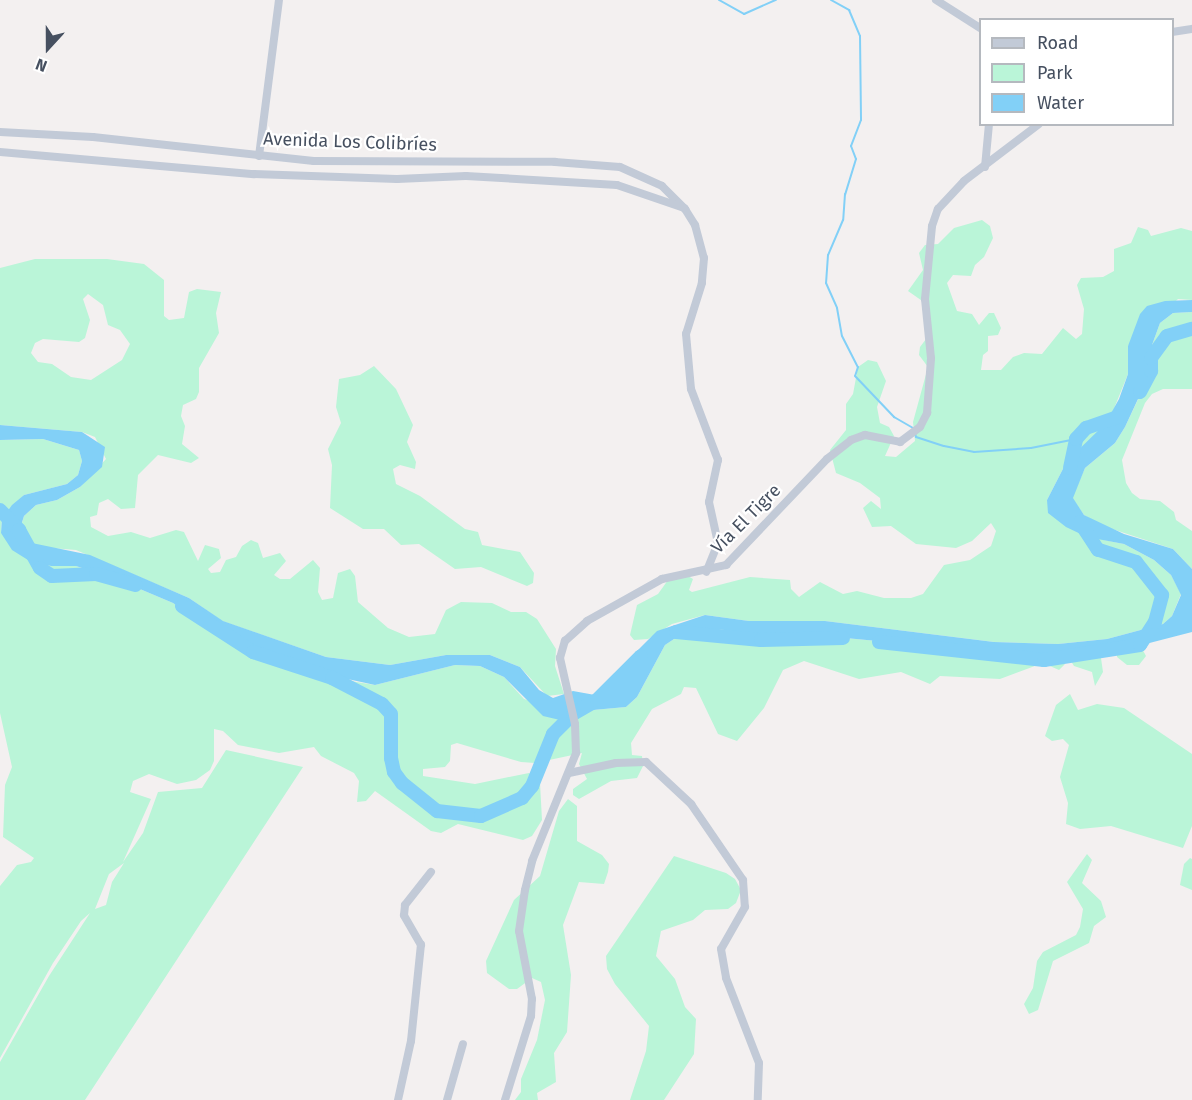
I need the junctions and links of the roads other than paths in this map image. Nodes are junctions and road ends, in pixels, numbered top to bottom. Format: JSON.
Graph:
{"nodes":[{"id":1,"x":279,"y":0,"type":"edge"},
{"id":2,"x":936,"y":0,"type":"edge"},
{"id":3,"x":979,"y":27,"type":"edge"},
{"id":4,"x":1192,"y":29,"type":"edge"},
{"id":5,"x":1174,"y":32,"type":"edge"},
{"id":6,"x":989,"y":126,"type":"edge"},
{"id":7,"x":1037,"y":126,"type":"edge"},
{"id":8,"x":0,"y":132,"type":"edge"},
{"id":9,"x":0,"y":152,"type":"edge"},
{"id":10,"x":259,"y":156,"type":"junction"},
{"id":11,"x":985,"y":167,"type":"junction"},
{"id":12,"x":686,"y":209,"type":"junction"},
{"id":13,"x":706,"y":572,"type":"junction"},
{"id":14,"x":569,"y":773,"type":"junction"},
{"id":15,"x":431,"y":872,"type":"dead end"},
{"id":16,"x":463,"y":1044,"type":"dead end"},
{"id":17,"x":398,"y":1100,"type":"edge"},
{"id":18,"x":447,"y":1100,"type":"edge"},
{"id":19,"x":505,"y":1100,"type":"edge"},
{"id":20,"x":758,"y":1100,"type":"edge"}],
"edges":[{"from":1,"to":10,"type":"street"},
{"from":2,"to":3,"type":"street"},
{"from":4,"to":5,"type":"street"},
{"from":6,"to":11,"type":"street"},
{"from":7,"to":11,"type":"street","name":"Vía El Tigre"},
{"from":8,"to":10,"type":"street","name":"Avenida Los Colibríes"},
{"from":9,"to":12,"type":"street","name":"Avenida Los Colibríes"},
{"from":10,"to":12,"type":"street","name":"Avenida Los Colibríes"},
{"from":11,"to":13,"type":"street","name":"Vía El Tigre"},
{"from":12,"to":13,"type":"street","name":"Avenida Los Colibríes"},
{"from":13,"to":14,"type":"street","name":"Vía El Tigre"},
{"from":14,"to":19,"type":"street","name":"Vía El Tigre"},
{"from":14,"to":20,"type":"street"},
{"from":15,"to":17,"type":"street"},
{"from":16,"to":18,"type":"street"}]}
